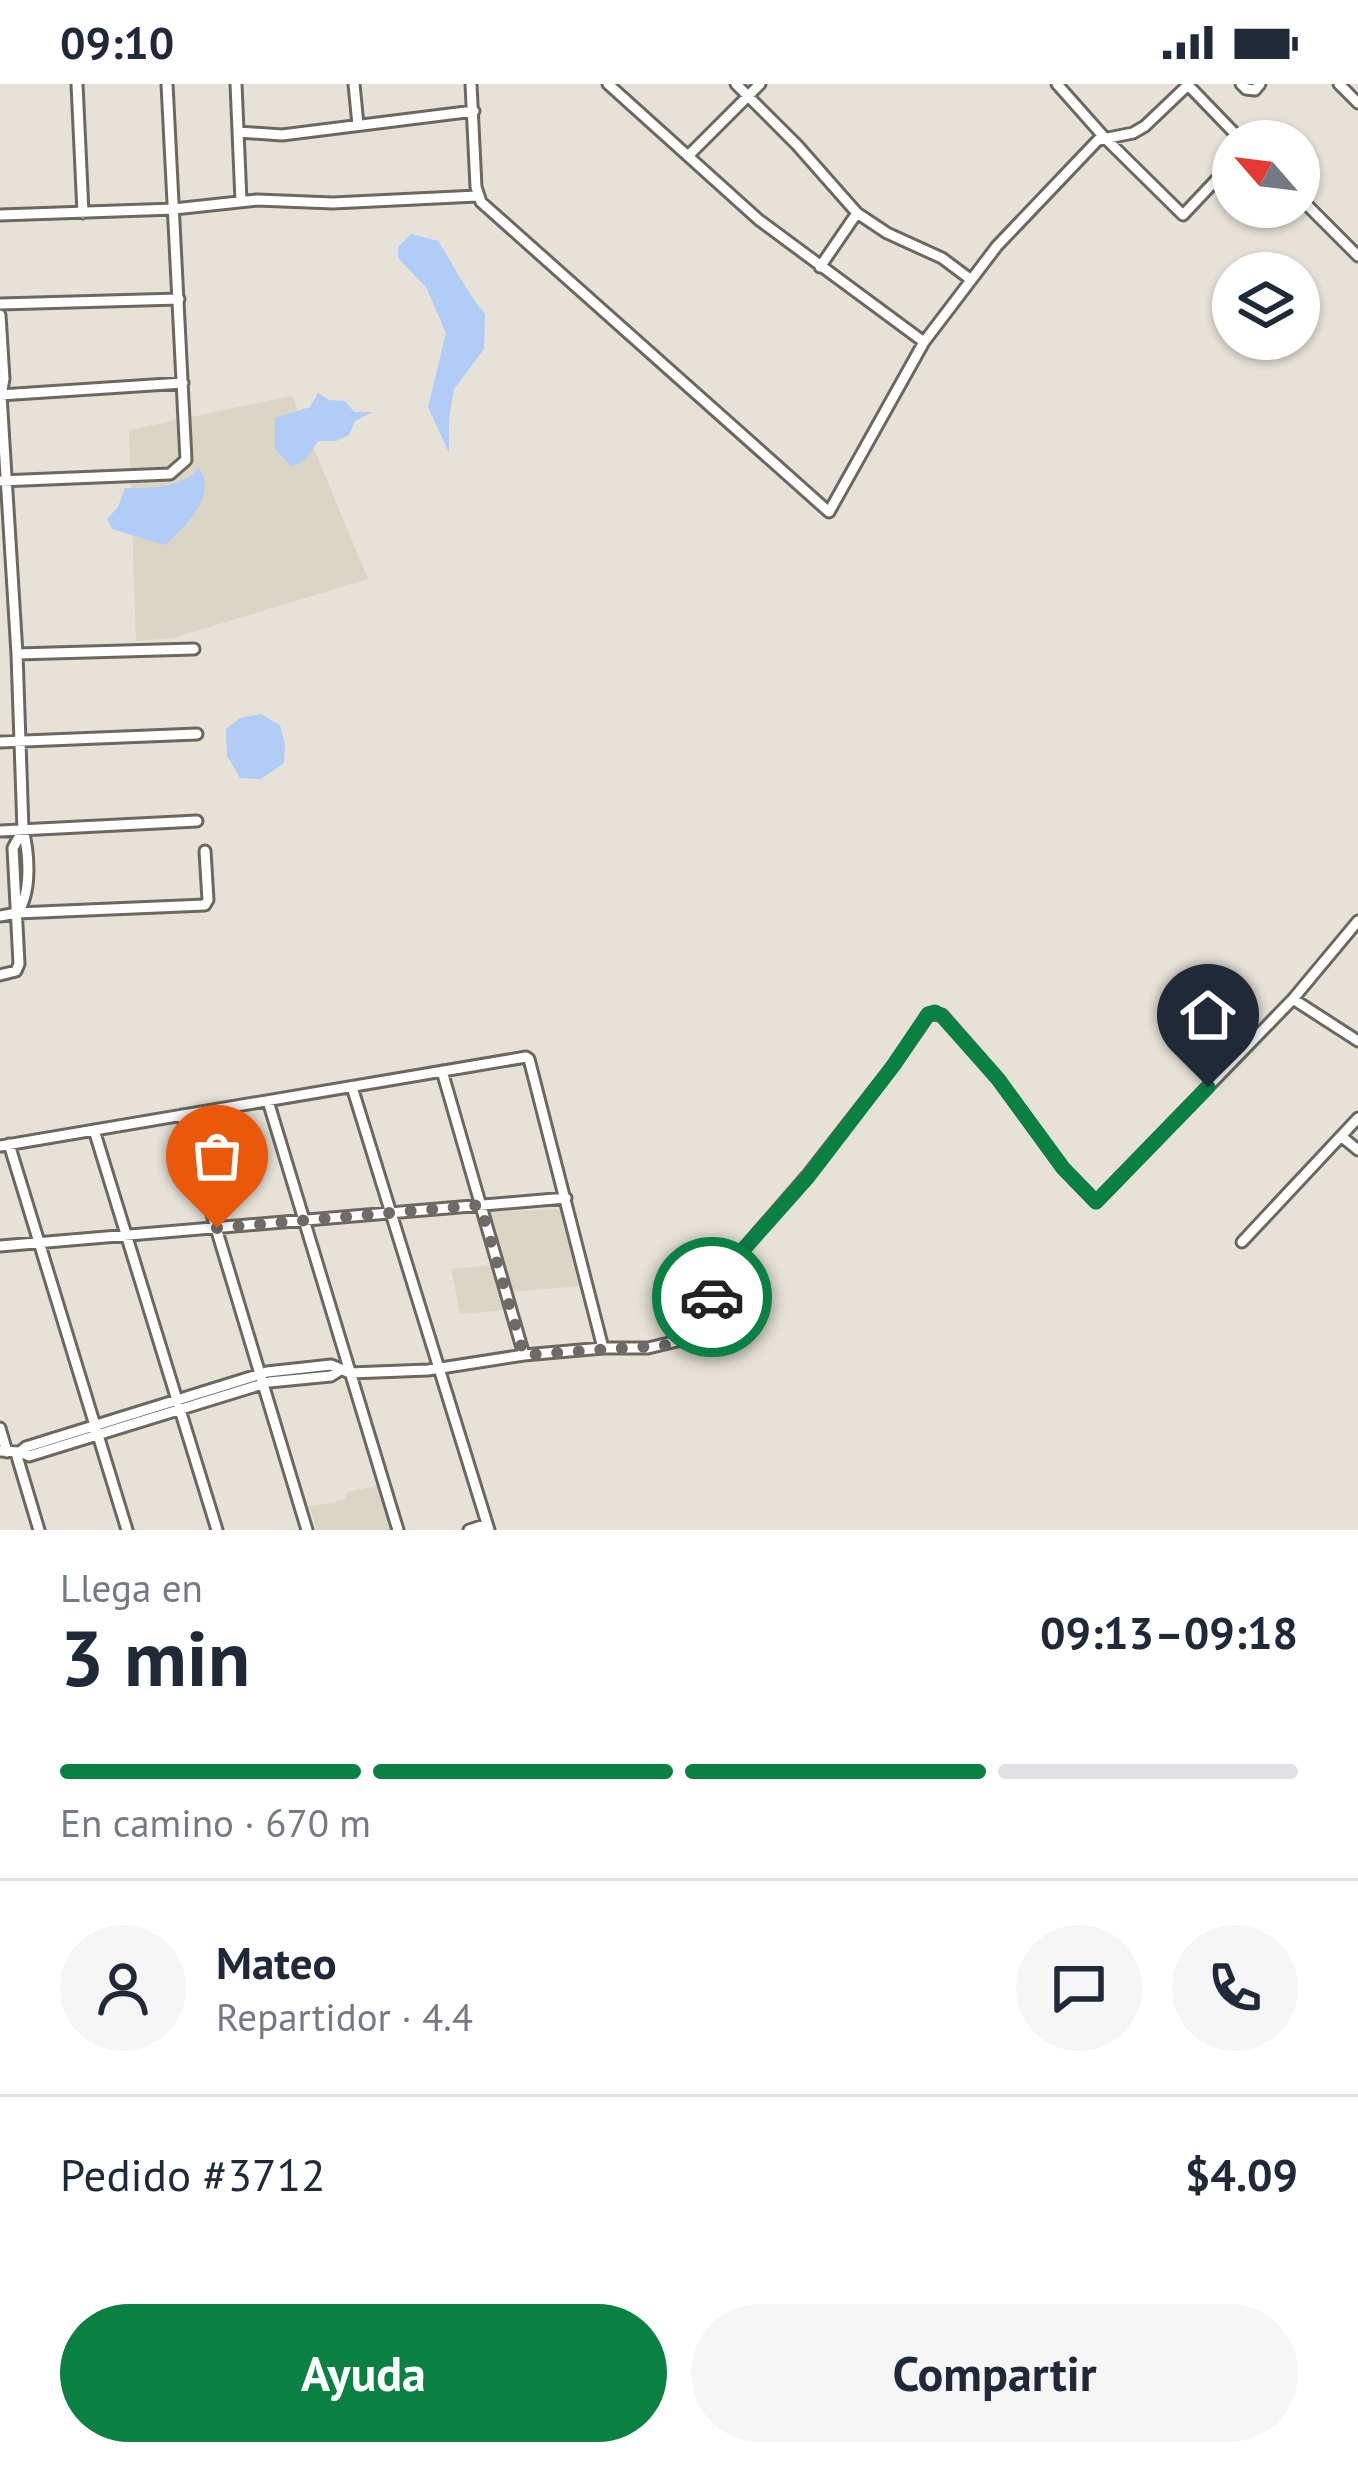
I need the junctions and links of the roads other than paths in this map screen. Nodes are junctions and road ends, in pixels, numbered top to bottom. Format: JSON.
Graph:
{"nodes":[{"id":1,"x":77,"y":84,"type":"edge"},
{"id":2,"x":167,"y":84,"type":"edge"},
{"id":3,"x":236,"y":84,"type":"edge"},
{"id":4,"x":354,"y":84,"type":"edge"},
{"id":5,"x":471,"y":84,"type":"edge"},
{"id":6,"x":608,"y":84,"type":"edge"},
{"id":7,"x":736,"y":84,"type":"edge"},
{"id":8,"x":760,"y":84,"type":"edge"},
{"id":9,"x":1188,"y":84,"type":"edge"},
{"id":10,"x":1241,"y":84,"type":"edge"},
{"id":11,"x":1260,"y":84,"type":"edge"},
{"id":12,"x":1340,"y":84,"type":"edge"},
{"id":13,"x":1060,"y":85,"type":"edge"},
{"id":14,"x":748,"y":95,"type":"junction"},
{"id":15,"x":1358,"y":103,"type":"edge"},
{"id":16,"x":474,"y":111,"type":"junction"},
{"id":17,"x":1222,"y":120,"type":"edge"},
{"id":18,"x":358,"y":125,"type":"junction"},
{"id":19,"x":238,"y":132,"type":"junction"},
{"id":20,"x":1104,"y":137,"type":"junction"},
{"id":21,"x":688,"y":156,"type":"junction"},
{"id":22,"x":1212,"y":184,"type":"edge"},
{"id":23,"x":477,"y":196,"type":"junction"},
{"id":24,"x":241,"y":201,"type":"junction"},
{"id":25,"x":174,"y":209,"type":"junction"},
{"id":26,"x":83,"y":213,"type":"junction"},
{"id":27,"x":857,"y":213,"type":"junction"},
{"id":28,"x":0,"y":214,"type":"edge"},
{"id":29,"x":1320,"y":218,"type":"edge"},
{"id":30,"x":1358,"y":256,"type":"edge"},
{"id":31,"x":820,"y":267,"type":"junction"},
{"id":32,"x":970,"y":279,"type":"junction"},
{"id":33,"x":178,"y":299,"type":"junction"},
{"id":34,"x":0,"y":304,"type":"edge"},
{"id":35,"x":0,"y":315,"type":"edge"},
{"id":36,"x":924,"y":342,"type":"junction"},
{"id":37,"x":183,"y":383,"type":"junction"},
{"id":38,"x":0,"y":394,"type":"edge"},
{"id":39,"x":3,"y":481,"type":"edge"},
{"id":40,"x":6,"y":567,"type":"edge"},
{"id":41,"x":194,"y":649,"type":"dead end"},
{"id":42,"x":16,"y":654,"type":"junction"},
{"id":43,"x":197,"y":734,"type":"dead end"},
{"id":44,"x":19,"y":741,"type":"junction"},
{"id":45,"x":0,"y":742,"type":"edge"},
{"id":46,"x":197,"y":821,"type":"dead end"},
{"id":47,"x":23,"y":830,"type":"junction"},
{"id":48,"x":0,"y":831,"type":"edge"},
{"id":49,"x":205,"y":851,"type":"dead end"},
{"id":50,"x":17,"y":913,"type":"junction"},
{"id":51,"x":0,"y":916,"type":"edge"},
{"id":52,"x":1358,"y":920,"type":"edge"},
{"id":53,"x":0,"y":975,"type":"edge"},
{"id":54,"x":1293,"y":999,"type":"junction"},
{"id":55,"x":1358,"y":1041,"type":"edge"},
{"id":56,"x":442,"y":1071,"type":"junction"},
{"id":57,"x":352,"y":1087,"type":"junction"},
{"id":58,"x":268,"y":1101,"type":"junction"},
{"id":59,"x":182,"y":1115,"type":"junction"},
{"id":60,"x":1358,"y":1118,"type":"edge"},
{"id":61,"x":94,"y":1130,"type":"junction"},
{"id":62,"x":1341,"y":1136,"type":"junction"},
{"id":63,"x":5,"y":1145,"type":"edge"},
{"id":64,"x":1358,"y":1150,"type":"edge"},
{"id":65,"x":566,"y":1198,"type":"junction"},
{"id":66,"x":480,"y":1205,"type":"junction"},
{"id":67,"x":391,"y":1213,"type":"junction"},
{"id":68,"x":304,"y":1220,"type":"junction"},
{"id":69,"x":217,"y":1228,"type":"junction"},
{"id":70,"x":127,"y":1236,"type":"junction"},
{"id":71,"x":1243,"y":1242,"type":"dead end"},
{"id":72,"x":39,"y":1244,"type":"junction"},
{"id":73,"x":0,"y":1246,"type":"edge"},
{"id":74,"x":603,"y":1348,"type":"junction"},
{"id":75,"x":524,"y":1355,"type":"junction"},
{"id":76,"x":440,"y":1369,"type":"junction"},
{"id":77,"x":345,"y":1372,"type":"junction"},
{"id":78,"x":260,"y":1379,"type":"junction"},
{"id":79,"x":178,"y":1405,"type":"junction"},
{"id":80,"x":0,"y":1428,"type":"edge"},
{"id":81,"x":96,"y":1430,"type":"junction"},
{"id":82,"x":11,"y":1452,"type":"edge"},
{"id":83,"x":488,"y":1527,"type":"edge"},
{"id":84,"x":39,"y":1530,"type":"edge"},
{"id":85,"x":127,"y":1530,"type":"edge"},
{"id":86,"x":218,"y":1530,"type":"edge"},
{"id":87,"x":307,"y":1530,"type":"edge"},
{"id":88,"x":398,"y":1530,"type":"edge"},
{"id":89,"x":470,"y":1530,"type":"edge"}],
"edges":[{"from":1,"to":26,"type":"street"},
{"from":2,"to":25,"type":"street"},
{"from":3,"to":19,"type":"street"},
{"from":4,"to":18,"type":"street"},
{"from":5,"to":16,"type":"street"},
{"from":6,"to":21,"type":"street"},
{"from":7,"to":14,"type":"street"},
{"from":8,"to":14,"type":"street"},
{"from":9,"to":17,"type":"street"},
{"from":9,"to":20,"type":"street"},
{"from":10,"to":11,"type":"street"},
{"from":12,"to":15,"type":"street"},
{"from":13,"to":20,"type":"street"},
{"from":14,"to":21,"type":"street"},
{"from":14,"to":27,"type":"street"},
{"from":16,"to":18,"type":"street"},
{"from":16,"to":23,"type":"street"},
{"from":18,"to":19,"type":"street"},
{"from":19,"to":24,"type":"street"},
{"from":20,"to":22,"type":"street"},
{"from":20,"to":32,"type":"street"},
{"from":21,"to":31,"type":"street"},
{"from":23,"to":24,"type":"street"},
{"from":23,"to":36,"type":"street"},
{"from":24,"to":25,"type":"street"},
{"from":25,"to":26,"type":"street"},
{"from":25,"to":33,"type":"street"},
{"from":26,"to":28,"type":"street"},
{"from":27,"to":31,"type":"street"},
{"from":27,"to":32,"type":"street"},
{"from":29,"to":30,"type":"street"},
{"from":31,"to":36,"type":"street"},
{"from":32,"to":36,"type":"street"},
{"from":33,"to":34,"type":"street"},
{"from":33,"to":37,"type":"street"},
{"from":35,"to":38,"type":"street"},
{"from":37,"to":38,"type":"street"},
{"from":37,"to":39,"type":"street"},
{"from":38,"to":39,"type":"street"},
{"from":39,"to":40,"type":"street"},
{"from":40,"to":42,"type":"street"},
{"from":41,"to":42,"type":"street"},
{"from":42,"to":44,"type":"street"},
{"from":43,"to":44,"type":"street"},
{"from":44,"to":45,"type":"street"},
{"from":44,"to":47,"type":"street"},
{"from":46,"to":47,"type":"street"},
{"from":47,"to":48,"type":"street"},
{"from":47,"to":50,"type":"street"},
{"from":49,"to":50,"type":"street"},
{"from":50,"to":51,"type":"street"},
{"from":50,"to":53,"type":"street"},
{"from":52,"to":54,"type":"street"},
{"from":54,"to":55,"type":"street"},
{"from":54,"to":74,"type":"street"},
{"from":56,"to":57,"type":"street"},
{"from":56,"to":65,"type":"street"},
{"from":56,"to":66,"type":"street"},
{"from":57,"to":58,"type":"street"},
{"from":57,"to":67,"type":"street"},
{"from":58,"to":59,"type":"street"},
{"from":58,"to":68,"type":"street"},
{"from":59,"to":61,"type":"street"},
{"from":59,"to":69,"type":"street"},
{"from":60,"to":62,"type":"street"},
{"from":61,"to":63,"type":"street"},
{"from":61,"to":70,"type":"street"},
{"from":62,"to":64,"type":"street"},
{"from":62,"to":71,"type":"street"},
{"from":63,"to":72,"type":"street"},
{"from":65,"to":66,"type":"street"},
{"from":65,"to":74,"type":"street"},
{"from":66,"to":67,"type":"street"},
{"from":66,"to":75,"type":"street"},
{"from":67,"to":68,"type":"street"},
{"from":67,"to":76,"type":"street"},
{"from":68,"to":69,"type":"street"},
{"from":68,"to":77,"type":"street"},
{"from":69,"to":70,"type":"street"},
{"from":69,"to":78,"type":"street"},
{"from":70,"to":72,"type":"street"},
{"from":70,"to":79,"type":"street"},
{"from":72,"to":73,"type":"street"},
{"from":72,"to":81,"type":"street"},
{"from":74,"to":75,"type":"street"},
{"from":75,"to":76,"type":"street"},
{"from":76,"to":77,"type":"street"},
{"from":76,"to":83,"type":"street"},
{"from":77,"to":78,"type":"street"},
{"from":77,"to":88,"type":"street"},
{"from":78,"to":79,"type":"street"},
{"from":78,"to":87,"type":"street"},
{"from":79,"to":81,"type":"street"},
{"from":79,"to":86,"type":"street"},
{"from":80,"to":82,"type":"street"},
{"from":81,"to":82,"type":"street"},
{"from":81,"to":85,"type":"street"},
{"from":82,"to":84,"type":"street"},
{"from":83,"to":89,"type":"street"}]}
